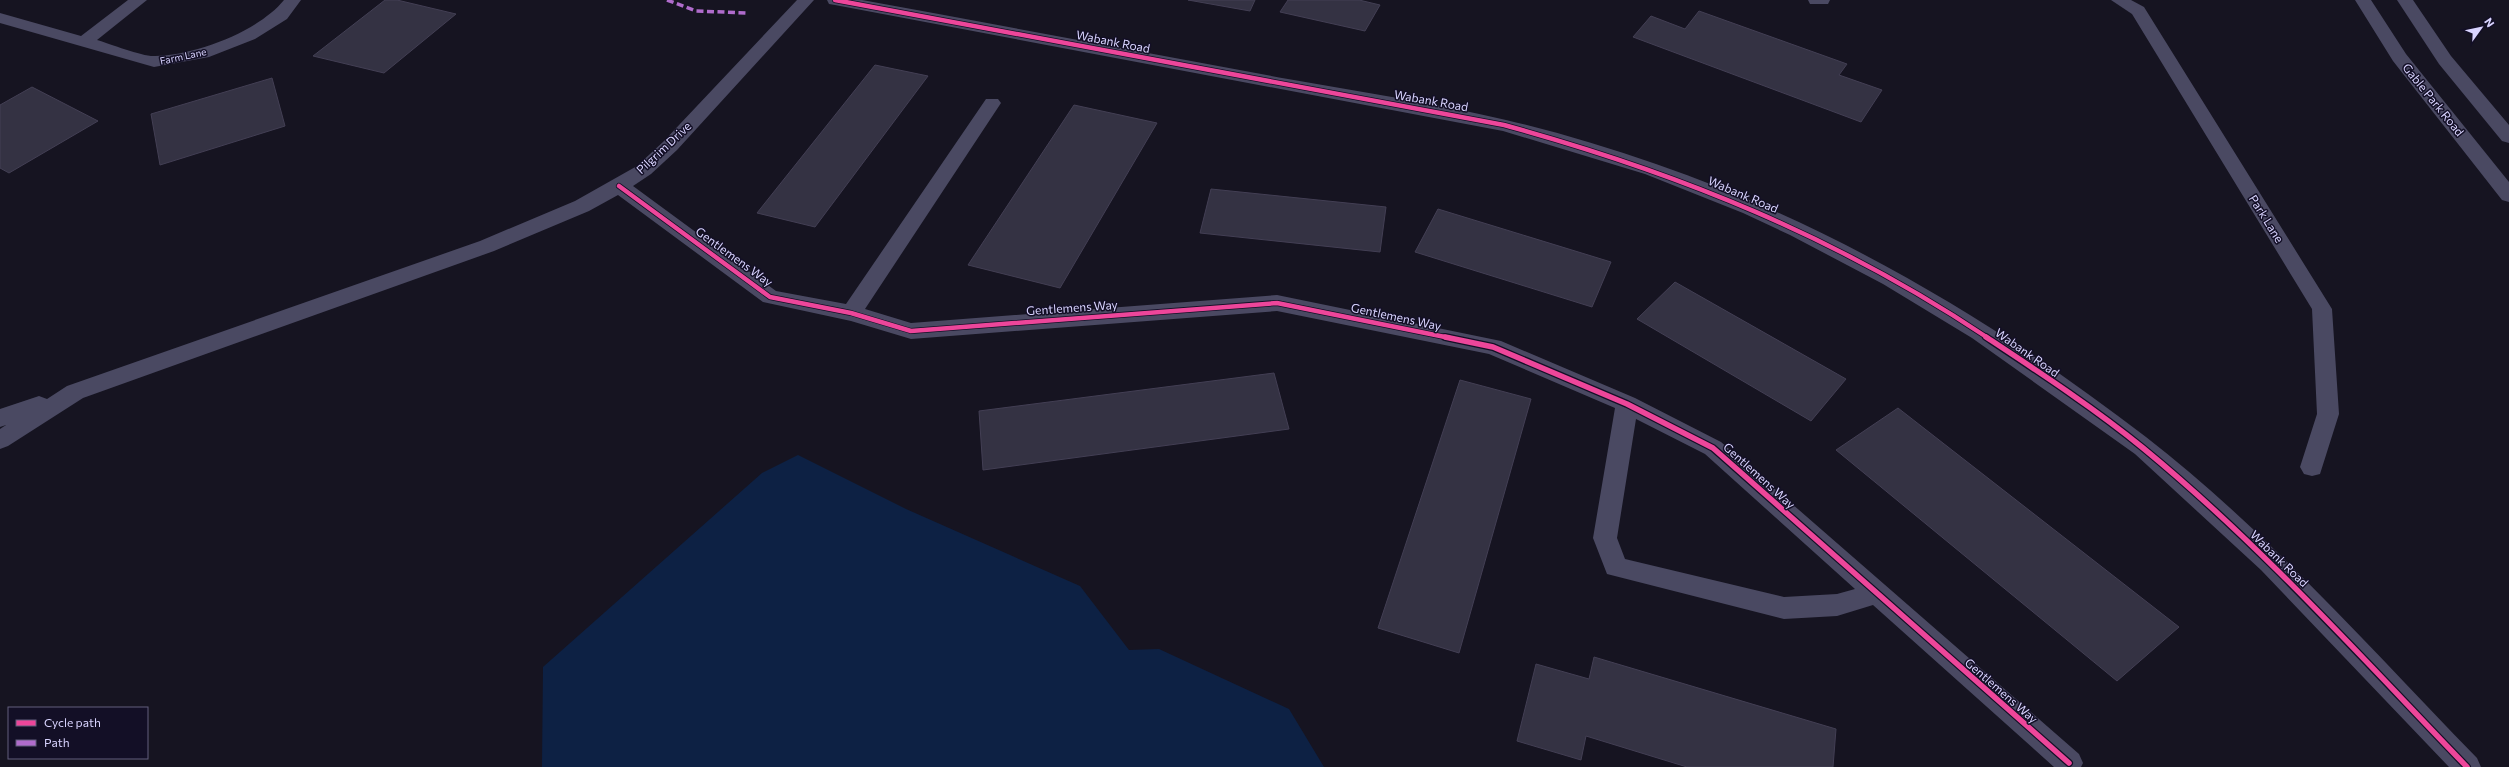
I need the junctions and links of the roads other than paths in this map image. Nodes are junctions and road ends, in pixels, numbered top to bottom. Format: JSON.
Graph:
{"nodes":[{"id":1,"x":139,"y":0,"type":"edge"},
{"id":2,"x":293,"y":0,"type":"edge"},
{"id":3,"x":806,"y":0,"type":"edge"},
{"id":4,"x":835,"y":0,"type":"edge"},
{"id":5,"x":1816,"y":0,"type":"edge"},
{"id":6,"x":1822,"y":0,"type":"edge"},
{"id":7,"x":2119,"y":0,"type":"edge"},
{"id":8,"x":2363,"y":0,"type":"edge"},
{"id":9,"x":2405,"y":0,"type":"edge"},
{"id":10,"x":0,"y":18,"type":"edge"},
{"id":11,"x":83,"y":42,"type":"junction"},
{"id":12,"x":992,"y":103,"type":"dead end"},
{"id":13,"x":2509,"y":137,"type":"edge"},
{"id":14,"x":619,"y":186,"type":"junction"},
{"id":15,"x":2509,"y":195,"type":"edge"},
{"id":16,"x":851,"y":313,"type":"junction"},
{"id":17,"x":75,"y":392,"type":"junction"},
{"id":18,"x":1627,"y":404,"type":"junction"},
{"id":19,"x":0,"y":418,"type":"edge"},
{"id":20,"x":0,"y":440,"type":"edge"},
{"id":21,"x":2312,"y":467,"type":"dead end"},
{"id":22,"x":1876,"y":594,"type":"junction"},
{"id":23,"x":2068,"y":763,"type":"dead end"},
{"id":24,"x":2468,"y":767,"type":"edge"}],
"edges":[{"from":1,"to":11,"type":"street"},
{"from":2,"to":11,"type":"street","name":"Farm Lane"},
{"from":3,"to":14,"type":"street","name":"Pilgrim Drive"},
{"from":4,"to":24,"type":"street","name":"Wabank Road"},
{"from":5,"to":6,"type":"street"},
{"from":7,"to":21,"type":"street","name":"Park Lane"},
{"from":8,"to":15,"type":"street","name":"Gable Park Road"},
{"from":9,"to":13,"type":"street"},
{"from":10,"to":11,"type":"street","name":"Farm Lane"},
{"from":12,"to":16,"type":"street"},
{"from":14,"to":16,"type":"street","name":"Gentlemens Way"},
{"from":14,"to":17,"type":"street","name":"Pilgrim Drive"},
{"from":16,"to":18,"type":"street","name":"Gentlemens Way"},
{"from":17,"to":19,"type":"street"},
{"from":17,"to":20,"type":"street"},
{"from":18,"to":22,"type":"street","name":"Gentlemens Way"},
{"from":18,"to":22,"type":"street"},
{"from":22,"to":23,"type":"street","name":"Gentlemens Way"}]}
